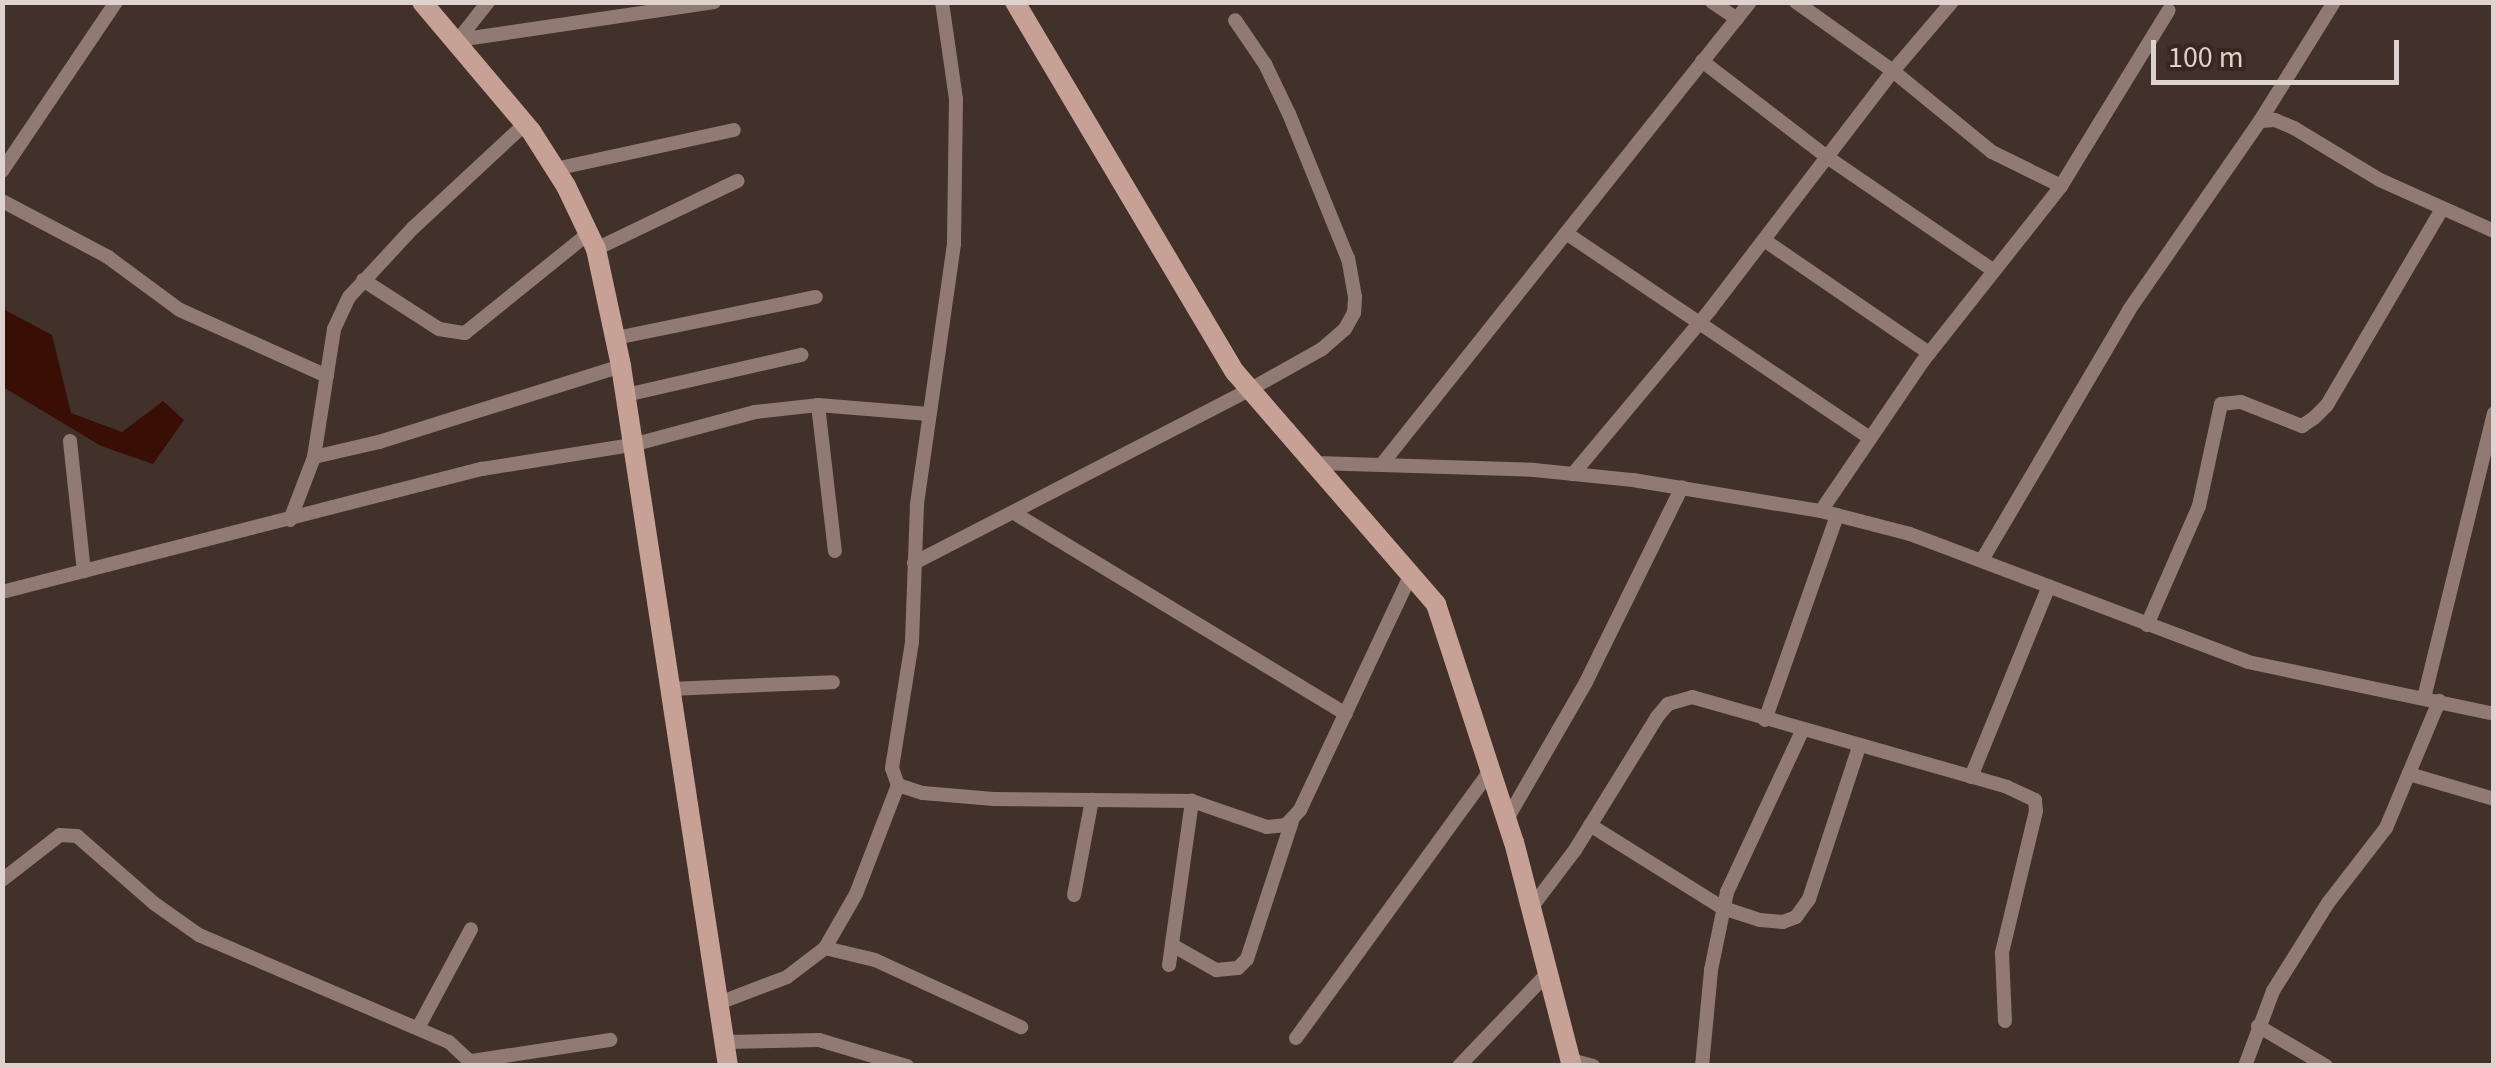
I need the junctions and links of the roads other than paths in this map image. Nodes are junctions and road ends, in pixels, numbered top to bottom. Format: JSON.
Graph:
{"nodes":[{"id":1,"x":116,"y":2,"type":"edge"},
{"id":2,"x":422,"y":2,"type":"edge"},
{"id":3,"x":488,"y":2,"type":"edge"},
{"id":4,"x":714,"y":2,"type":"edge"},
{"id":5,"x":942,"y":2,"type":"edge"},
{"id":6,"x":1015,"y":2,"type":"edge"},
{"id":7,"x":1712,"y":2,"type":"edge"},
{"id":8,"x":1750,"y":2,"type":"edge"},
{"id":9,"x":1796,"y":2,"type":"edge"},
{"id":10,"x":1952,"y":2,"type":"edge"},
{"id":11,"x":2334,"y":2,"type":"edge"},
{"id":12,"x":2169,"y":10,"type":"dead end"},
{"id":13,"x":1736,"y":19,"type":"junction"},
{"id":14,"x":1235,"y":20,"type":"dead end"},
{"id":15,"x":458,"y":40,"type":"junction"},
{"id":16,"x":1702,"y":62,"type":"junction"},
{"id":17,"x":1893,"y":70,"type":"junction"},
{"id":18,"x":2260,"y":121,"type":"junction"},
{"id":19,"x":525,"y":124,"type":"junction"},
{"id":20,"x":734,"y":130,"type":"dead end"},
{"id":21,"x":1827,"y":157,"type":"junction"},
{"id":22,"x":555,"y":169,"type":"junction"},
{"id":23,"x":2,"y":171,"type":"edge"},
{"id":24,"x":737,"y":181,"type":"dead end"},
{"id":25,"x":2061,"y":186,"type":"junction"},
{"id":26,"x":2,"y":202,"type":"edge"},
{"id":27,"x":2442,"y":208,"type":"junction"},
{"id":28,"x":2494,"y":231,"type":"edge"},
{"id":29,"x":1566,"y":233,"type":"junction"},
{"id":30,"x":593,"y":240,"type":"junction"},
{"id":31,"x":1764,"y":240,"type":"junction"},
{"id":32,"x":1994,"y":271,"type":"junction"},
{"id":33,"x":362,"y":280,"type":"junction"},
{"id":34,"x":816,"y":297,"type":"dead end"},
{"id":35,"x":1700,"y":323,"type":"junction"},
{"id":36,"x":616,"y":338,"type":"junction"},
{"id":37,"x":1929,"y":353,"type":"junction"},
{"id":38,"x":801,"y":356,"type":"dead end"},
{"id":39,"x":622,"y":366,"type":"junction"},
{"id":40,"x":327,"y":376,"type":"junction"},
{"id":41,"x":1250,"y":390,"type":"junction"},
{"id":42,"x":626,"y":395,"type":"junction"},
{"id":43,"x":818,"y":405,"type":"junction"},
{"id":44,"x":2494,"y":413,"type":"edge"},
{"id":45,"x":930,"y":414,"type":"junction"},
{"id":46,"x":1870,"y":438,"type":"junction"},
{"id":47,"x":70,"y":442,"type":"dead end"},
{"id":48,"x":632,"y":445,"type":"junction"},
{"id":49,"x":314,"y":457,"type":"junction"},
{"id":50,"x":1316,"y":463,"type":"junction"},
{"id":51,"x":1382,"y":464,"type":"junction"},
{"id":52,"x":1572,"y":474,"type":"junction"},
{"id":53,"x":1682,"y":487,"type":"junction"},
{"id":54,"x":1820,"y":511,"type":"junction"},
{"id":55,"x":1014,"y":513,"type":"junction"},
{"id":56,"x":1836,"y":514,"type":"junction"},
{"id":57,"x":290,"y":520,"type":"junction"},
{"id":58,"x":836,"y":551,"type":"dead end"},
{"id":59,"x":1982,"y":560,"type":"junction"},
{"id":60,"x":914,"y":563,"type":"junction"},
{"id":61,"x":84,"y":571,"type":"junction"},
{"id":62,"x":1412,"y":572,"type":"junction"},
{"id":63,"x":2049,"y":586,"type":"junction"},
{"id":64,"x":2,"y":592,"type":"edge"},
{"id":65,"x":2147,"y":625,"type":"junction"},
{"id":66,"x":833,"y":682,"type":"dead end"},
{"id":67,"x":669,"y":689,"type":"junction"},
{"id":68,"x":2431,"y":700,"type":"junction"},
{"id":69,"x":1346,"y":714,"type":"junction"},
{"id":70,"x":2494,"y":714,"type":"edge"},
{"id":71,"x":1765,"y":720,"type":"junction"},
{"id":72,"x":1802,"y":732,"type":"junction"},
{"id":73,"x":1859,"y":747,"type":"junction"},
{"id":74,"x":1491,"y":770,"type":"junction"},
{"id":75,"x":2408,"y":774,"type":"junction"},
{"id":76,"x":1970,"y":777,"type":"junction"},
{"id":77,"x":898,"y":785,"type":"junction"},
{"id":78,"x":2494,"y":799,"type":"edge"},
{"id":79,"x":1092,"y":800,"type":"junction"},
{"id":80,"x":1192,"y":801,"type":"junction"},
{"id":81,"x":1507,"y":819,"type":"junction"},
{"id":82,"x":1292,"y":821,"type":"junction"},
{"id":83,"x":1590,"y":825,"type":"junction"},
{"id":84,"x":2,"y":880,"type":"edge"},
{"id":85,"x":1074,"y":895,"type":"dead end"},
{"id":86,"x":1531,"y":908,"type":"junction"},
{"id":87,"x":1723,"y":908,"type":"junction"},
{"id":88,"x":471,"y":929,"type":"dead end"},
{"id":89,"x":1172,"y":945,"type":"junction"},
{"id":90,"x":824,"y":948,"type":"junction"},
{"id":91,"x":1169,"y":965,"type":"dead end"},
{"id":92,"x":1547,"y":974,"type":"junction"},
{"id":93,"x":719,"y":1003,"type":"junction"},
{"id":94,"x":2005,"y":1021,"type":"dead end"},
{"id":95,"x":2258,"y":1026,"type":"junction"},
{"id":96,"x":1021,"y":1027,"type":"dead end"},
{"id":97,"x":418,"y":1028,"type":"junction"},
{"id":98,"x":1296,"y":1038,"type":"dead end"},
{"id":99,"x":610,"y":1040,"type":"dead end"},
{"id":100,"x":725,"y":1042,"type":"junction"},
{"id":101,"x":473,"y":1063,"type":"edge"},
{"id":102,"x":1571,"y":1063,"type":"edge"},
{"id":103,"x":728,"y":1066,"type":"edge"},
{"id":104,"x":906,"y":1066,"type":"edge"},
{"id":105,"x":1459,"y":1066,"type":"edge"},
{"id":106,"x":1593,"y":1066,"type":"edge"},
{"id":107,"x":1702,"y":1066,"type":"edge"},
{"id":108,"x":2245,"y":1066,"type":"edge"},
{"id":109,"x":2326,"y":1066,"type":"edge"}],
"edges":[{"from":1,"to":23,"type":"street"},
{"from":2,"to":15,"type":"street"},
{"from":3,"to":15,"type":"street"},
{"from":4,"to":15,"type":"street"},
{"from":5,"to":45,"type":"street"},
{"from":6,"to":41,"type":"street"},
{"from":7,"to":13,"type":"street"},
{"from":8,"to":13,"type":"street"},
{"from":9,"to":17,"type":"street"},
{"from":10,"to":17,"type":"street"},
{"from":11,"to":18,"type":"street"},
{"from":12,"to":25,"type":"street"},
{"from":13,"to":16,"type":"street"},
{"from":14,"to":41,"type":"street"},
{"from":15,"to":19,"type":"street"},
{"from":16,"to":21,"type":"street"},
{"from":16,"to":29,"type":"street"},
{"from":17,"to":21,"type":"street"},
{"from":17,"to":25,"type":"street"},
{"from":18,"to":27,"type":"street"},
{"from":18,"to":59,"type":"street"},
{"from":19,"to":22,"type":"street"},
{"from":19,"to":33,"type":"street"},
{"from":20,"to":22,"type":"street"},
{"from":21,"to":31,"type":"street"},
{"from":21,"to":32,"type":"street"},
{"from":22,"to":30,"type":"street"},
{"from":24,"to":30,"type":"street"},
{"from":25,"to":32,"type":"street"},
{"from":26,"to":40,"type":"street"},
{"from":27,"to":28,"type":"street"},
{"from":27,"to":65,"type":"street"},
{"from":29,"to":35,"type":"street"},
{"from":29,"to":51,"type":"street"},
{"from":30,"to":33,"type":"street"},
{"from":30,"to":36,"type":"street"},
{"from":31,"to":35,"type":"street"},
{"from":31,"to":37,"type":"street"},
{"from":32,"to":37,"type":"street"},
{"from":33,"to":40,"type":"street"},
{"from":34,"to":36,"type":"street"},
{"from":35,"to":46,"type":"street"},
{"from":35,"to":52,"type":"street"},
{"from":36,"to":39,"type":"street"},
{"from":37,"to":46,"type":"street"},
{"from":38,"to":42,"type":"street"},
{"from":39,"to":42,"type":"street"},
{"from":39,"to":49,"type":"street"},
{"from":40,"to":49,"type":"street"},
{"from":41,"to":50,"type":"street"},
{"from":41,"to":55,"type":"street"},
{"from":42,"to":48,"type":"street"},
{"from":43,"to":45,"type":"street"},
{"from":43,"to":48,"type":"street"},
{"from":43,"to":58,"type":"street"},
{"from":44,"to":68,"type":"street"},
{"from":45,"to":60,"type":"street"},
{"from":46,"to":54,"type":"street"},
{"from":47,"to":61,"type":"street"},
{"from":48,"to":57,"type":"street"},
{"from":48,"to":67,"type":"street"},
{"from":49,"to":57,"type":"street"},
{"from":50,"to":51,"type":"street"},
{"from":50,"to":62,"type":"street"},
{"from":51,"to":52,"type":"street"},
{"from":52,"to":53,"type":"street"},
{"from":53,"to":54,"type":"street"},
{"from":53,"to":81,"type":"street"},
{"from":54,"to":56,"type":"street"},
{"from":55,"to":60,"type":"street"},
{"from":55,"to":69,"type":"street"},
{"from":56,"to":59,"type":"street"},
{"from":56,"to":71,"type":"street"},
{"from":57,"to":61,"type":"street"},
{"from":59,"to":63,"type":"street"},
{"from":60,"to":77,"type":"street"},
{"from":61,"to":64,"type":"street"},
{"from":62,"to":69,"type":"street"},
{"from":62,"to":74,"type":"street"},
{"from":63,"to":65,"type":"street"},
{"from":63,"to":76,"type":"street"},
{"from":65,"to":68,"type":"street"},
{"from":66,"to":67,"type":"street"},
{"from":67,"to":93,"type":"street"},
{"from":68,"to":70,"type":"street"},
{"from":68,"to":75,"type":"street"},
{"from":69,"to":82,"type":"street"},
{"from":71,"to":72,"type":"street"},
{"from":71,"to":83,"type":"street"},
{"from":72,"to":73,"type":"street"},
{"from":72,"to":87,"type":"street"},
{"from":73,"to":76,"type":"street"},
{"from":73,"to":87,"type":"street"},
{"from":74,"to":81,"type":"street"},
{"from":74,"to":98,"type":"street"},
{"from":75,"to":78,"type":"street"},
{"from":75,"to":95,"type":"street"},
{"from":76,"to":94,"type":"street"},
{"from":77,"to":79,"type":"street"},
{"from":77,"to":90,"type":"street"},
{"from":79,"to":80,"type":"street"},
{"from":79,"to":85,"type":"street"},
{"from":80,"to":82,"type":"street"},
{"from":80,"to":89,"type":"street"},
{"from":81,"to":86,"type":"street"},
{"from":82,"to":89,"type":"street"},
{"from":83,"to":86,"type":"street"},
{"from":83,"to":87,"type":"street"},
{"from":84,"to":97,"type":"street"},
{"from":86,"to":92,"type":"street"},
{"from":87,"to":107,"type":"street"},
{"from":88,"to":97,"type":"street"},
{"from":89,"to":91,"type":"street"},
{"from":90,"to":93,"type":"street"},
{"from":90,"to":96,"type":"street"},
{"from":92,"to":102,"type":"street"},
{"from":92,"to":105,"type":"street"},
{"from":93,"to":100,"type":"street"},
{"from":95,"to":108,"type":"street"},
{"from":95,"to":109,"type":"street"},
{"from":97,"to":101,"type":"street"},
{"from":99,"to":101,"type":"street"},
{"from":100,"to":103,"type":"street"},
{"from":100,"to":104,"type":"street"},
{"from":102,"to":106,"type":"street"}]}
